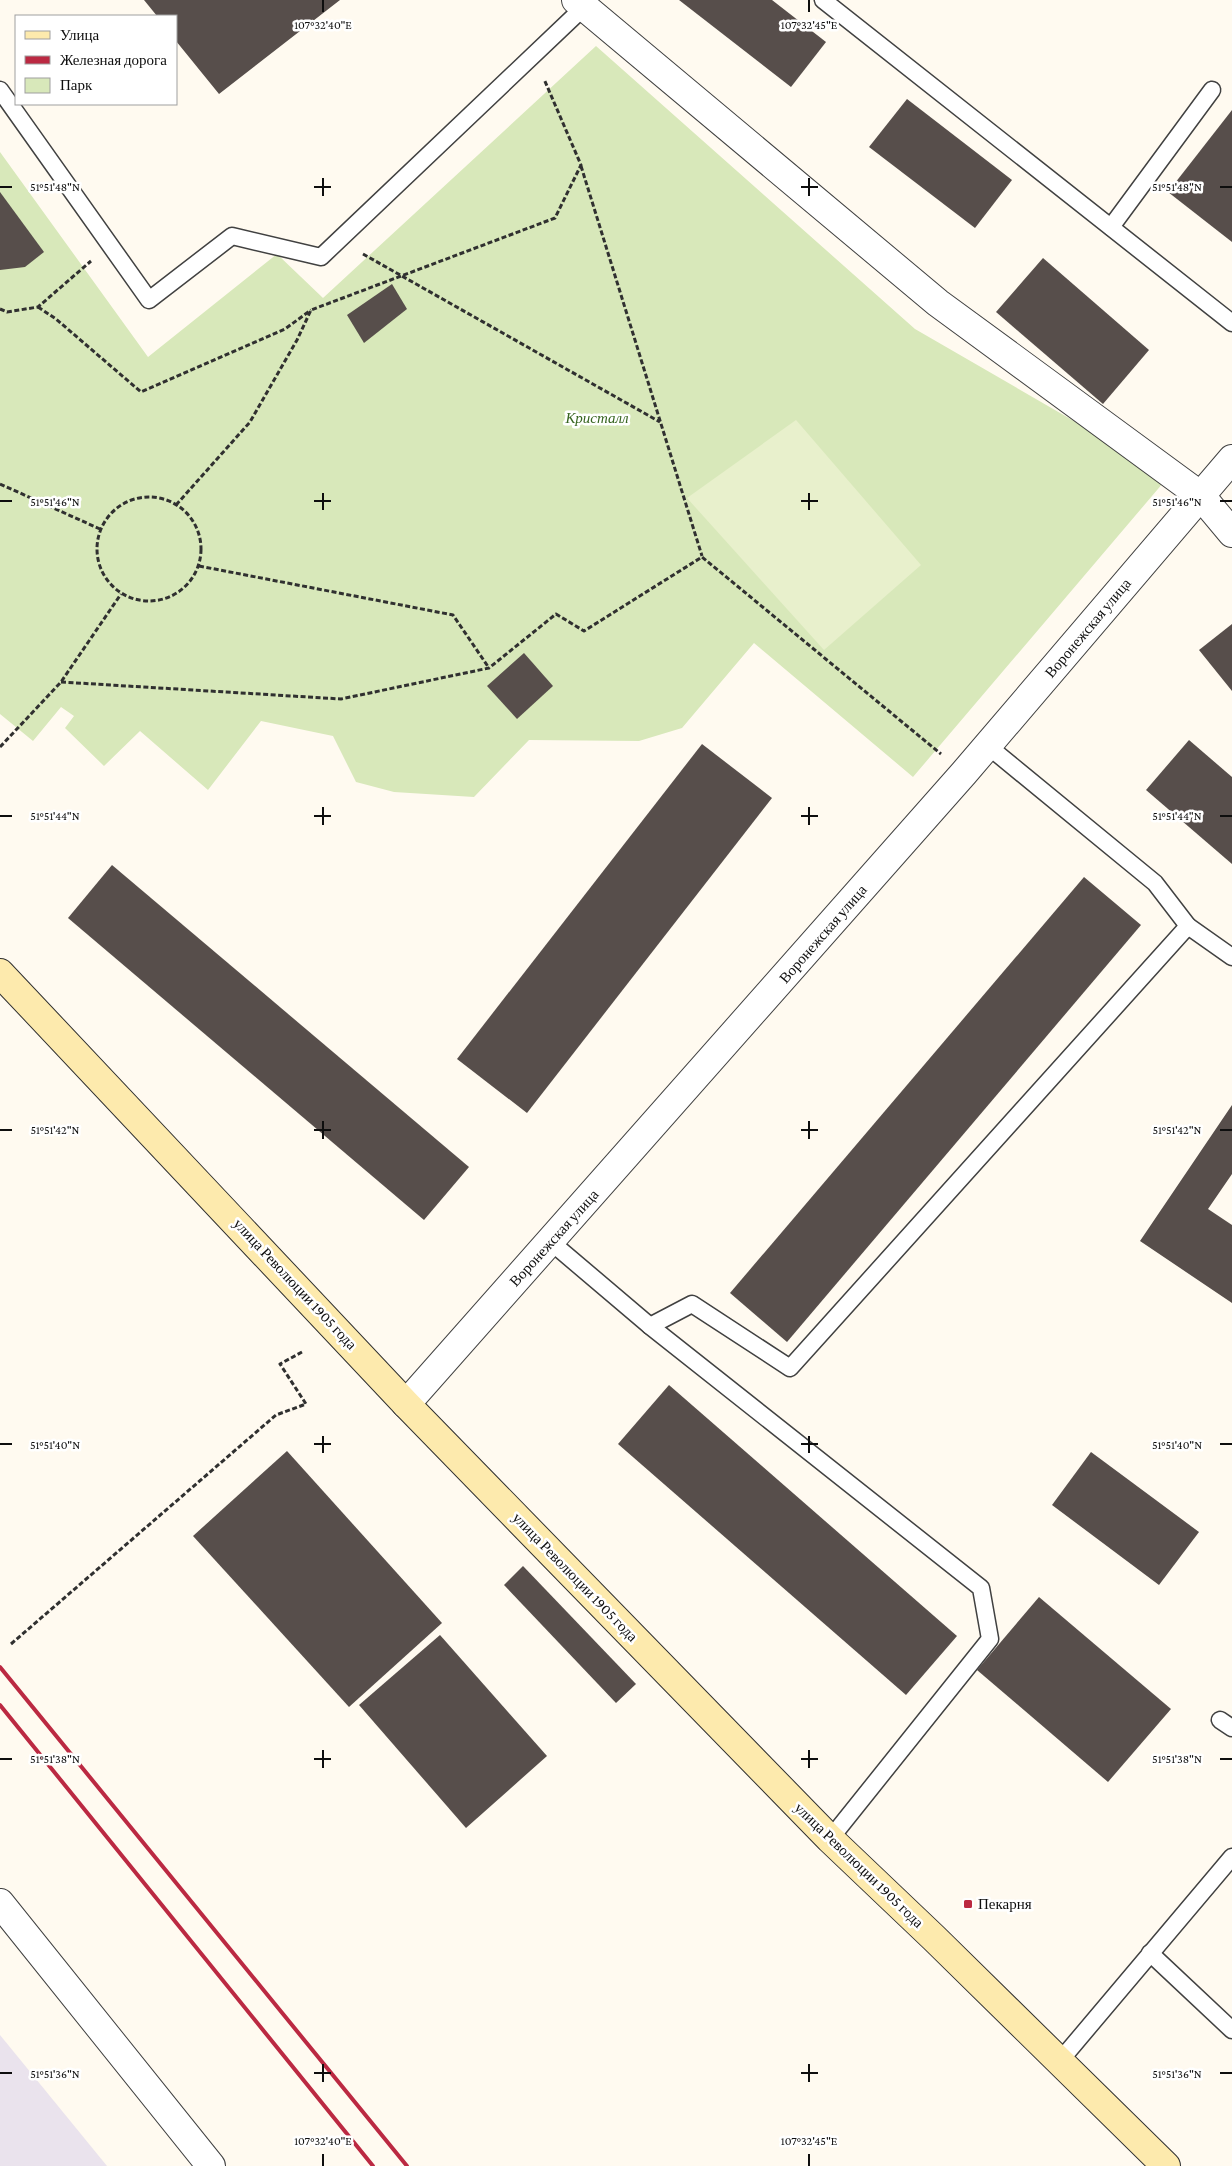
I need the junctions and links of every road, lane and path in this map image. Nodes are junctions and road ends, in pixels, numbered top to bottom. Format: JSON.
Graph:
{"nodes":[{"id":1,"x":823,"y":0,"type":"edge"},
{"id":2,"x":580,"y":3,"type":"edge"},
{"id":3,"x":534,"y":55,"type":"junction"},
{"id":4,"x":0,"y":90,"type":"edge"},
{"id":5,"x":1212,"y":90,"type":"dead end"},
{"id":6,"x":581,"y":165,"type":"junction"},
{"id":7,"x":1111,"y":227,"type":"junction"},
{"id":8,"x":338,"y":240,"type":"junction"},
{"id":9,"x":110,"y":245,"type":"junction"},
{"id":10,"x":400,"y":276,"type":"junction"},
{"id":11,"x":38,"y":307,"type":"junction"},
{"id":12,"x":0,"y":308,"type":"edge"},
{"id":13,"x":311,"y":310,"type":"junction"},
{"id":14,"x":1232,"y":323,"type":"edge"},
{"id":15,"x":660,"y":423,"type":"junction"},
{"id":16,"x":1232,"y":459,"type":"edge"},
{"id":17,"x":0,"y":484,"type":"edge"},
{"id":18,"x":1201,"y":496,"type":"junction"},
{"id":19,"x":176,"y":505,"type":"junction"},
{"id":20,"x":100,"y":529,"type":"junction"},
{"id":21,"x":1232,"y":533,"type":"edge"},
{"id":22,"x":702,"y":557,"type":"junction"},
{"id":23,"x":199,"y":566,"type":"junction"},
{"id":24,"x":122,"y":594,"type":"junction"},
{"id":25,"x":489,"y":668,"type":"junction"},
{"id":26,"x":61,"y":682,"type":"junction"},
{"id":27,"x":988,"y":746,"type":"junction"},
{"id":28,"x":0,"y":748,"type":"edge"},
{"id":29,"x":964,"y":774,"type":"junction"},
{"id":30,"x":1188,"y":926,"type":"junction"},
{"id":31,"x":1232,"y":957,"type":"edge"},
{"id":32,"x":0,"y":973,"type":"edge"},
{"id":33,"x":551,"y":1242,"type":"junction"},
{"id":34,"x":650,"y":1326,"type":"junction"},
{"id":35,"x":302,"y":1352,"type":"dead end"},
{"id":36,"x":406,"y":1404,"type":"junction"},
{"id":37,"x":11,"y":1644,"type":"dead end"},
{"id":38,"x":830,"y":1839,"type":"junction"},
{"id":39,"x":1232,"y":1857,"type":"edge"},
{"id":40,"x":0,"y":1903,"type":"edge"},
{"id":41,"x":1150,"y":1953,"type":"junction"},
{"id":42,"x":1232,"y":2030,"type":"edge"},
{"id":43,"x":1059,"y":2062,"type":"junction"},
{"id":44,"x":211,"y":2166,"type":"edge"},
{"id":45,"x":1166,"y":2166,"type":"edge"}],
"edges":[{"from":1,"to":7,"type":"lane"},
{"from":2,"to":3,"type":"lane"},
{"from":2,"to":18,"type":"street"},
{"from":3,"to":6,"type":"path"},
{"from":3,"to":8,"type":"lane"},
{"from":4,"to":9,"type":"lane"},
{"from":5,"to":7,"type":"lane"},
{"from":6,"to":10,"type":"path"},
{"from":6,"to":15,"type":"path"},
{"from":7,"to":14,"type":"lane"},
{"from":8,"to":9,"type":"lane"},
{"from":8,"to":10,"type":"path"},
{"from":9,"to":11,"type":"path"},
{"from":10,"to":13,"type":"path"},
{"from":10,"to":15,"type":"path"},
{"from":11,"to":12,"type":"path"},
{"from":11,"to":13,"type":"path"},
{"from":13,"to":19,"type":"path"},
{"from":15,"to":22,"type":"path"},
{"from":16,"to":18,"type":"street","name":"Воронежская улица"},
{"from":17,"to":20,"type":"path"},
{"from":18,"to":21,"type":"street"},
{"from":18,"to":27,"type":"street","name":"Воронежская улица"},
{"from":19,"to":20,"type":"path"},
{"from":19,"to":23,"type":"path"},
{"from":20,"to":24,"type":"path"},
{"from":22,"to":25,"type":"path"},
{"from":22,"to":29,"type":"path"},
{"from":23,"to":24,"type":"path"},
{"from":23,"to":25,"type":"path"},
{"from":24,"to":26,"type":"path"},
{"from":25,"to":26,"type":"path"},
{"from":26,"to":28,"type":"path"},
{"from":27,"to":29,"type":"street","name":"Воронежская улица"},
{"from":27,"to":30,"type":"lane"},
{"from":29,"to":33,"type":"street","name":"Воронежская улица"},
{"from":30,"to":31,"type":"lane"},
{"from":30,"to":34,"type":"lane"},
{"from":32,"to":36,"type":"main road","name":"улица Революции 1905 года"},
{"from":33,"to":34,"type":"lane"},
{"from":33,"to":36,"type":"street","name":"Воронежская улица"},
{"from":34,"to":38,"type":"lane"},
{"from":35,"to":37,"type":"path"},
{"from":36,"to":38,"type":"main road","name":"улица Революции 1905 года"},
{"from":38,"to":43,"type":"main road","name":"улица Революции 1905 года"},
{"from":39,"to":41,"type":"lane"},
{"from":40,"to":44,"type":"street"},
{"from":41,"to":42,"type":"lane"},
{"from":41,"to":43,"type":"lane"},
{"from":43,"to":45,"type":"main road","name":"улица Революции 1905 года"}]}
